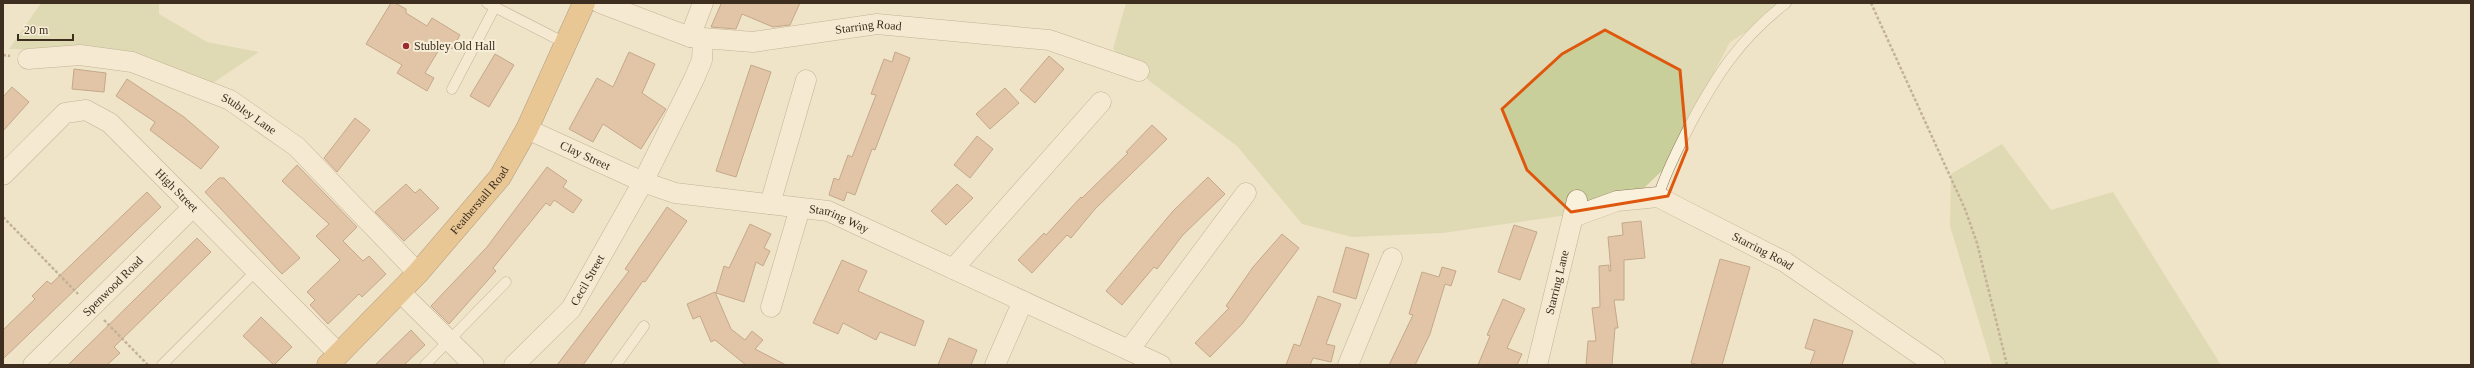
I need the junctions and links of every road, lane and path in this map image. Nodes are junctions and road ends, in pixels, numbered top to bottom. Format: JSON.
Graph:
{"nodes":[{"id":1,"x":584,"y":3,"type":"edge"},
{"id":2,"x":600,"y":3,"type":"edge"},
{"id":3,"x":703,"y":3,"type":"edge"},
{"id":4,"x":1786,"y":3,"type":"edge"},
{"id":5,"x":1871,"y":3,"type":"edge"},
{"id":6,"x":491,"y":5,"type":"edge"},
{"id":7,"x":697,"y":38,"type":"junction"},
{"id":8,"x":567,"y":44,"type":"junction"},
{"id":9,"x":28,"y":59,"type":"dead end"},
{"id":10,"x":1139,"y":71,"type":"dead end"},
{"id":11,"x":806,"y":80,"type":"dead end"},
{"id":12,"x":452,"y":89,"type":"dead end"},
{"id":13,"x":1101,"y":102,"type":"dead end"},
{"id":14,"x":527,"y":129,"type":"junction"},
{"id":15,"x":3,"y":175,"type":"edge"},
{"id":16,"x":642,"y":182,"type":"junction"},
{"id":17,"x":1246,"y":193,"type":"dead end"},
{"id":18,"x":1658,"y":197,"type":"junction"},
{"id":19,"x":770,"y":204,"type":"junction"},
{"id":20,"x":193,"y":207,"type":"junction"},
{"id":21,"x":800,"y":208,"type":"junction"},
{"id":22,"x":3,"y":217,"type":"edge"},
{"id":23,"x":1392,"y":258,"type":"dead end"},
{"id":24,"x":953,"y":269,"type":"junction"},
{"id":25,"x":257,"y":270,"type":"junction"},
{"id":26,"x":418,"y":273,"type":"junction"},
{"id":27,"x":506,"y":282,"type":"dead end"},
{"id":28,"x":400,"y":292,"type":"junction"},
{"id":29,"x":1023,"y":301,"type":"junction"},
{"id":30,"x":771,"y":307,"type":"dead end"},
{"id":31,"x":91,"y":308,"type":"junction"},
{"id":32,"x":644,"y":326,"type":"dead end"},
{"id":33,"x":449,"y":342,"type":"junction"},
{"id":34,"x":1129,"y":350,"type":"junction"},
{"id":35,"x":334,"y":360,"type":"edge"},
{"id":36,"x":33,"y":365,"type":"edge"},
{"id":37,"x":148,"y":365,"type":"edge"},
{"id":38,"x":162,"y":365,"type":"edge"},
{"id":39,"x":425,"y":365,"type":"edge"},
{"id":40,"x":474,"y":365,"type":"edge"},
{"id":41,"x":514,"y":365,"type":"edge"},
{"id":42,"x":616,"y":365,"type":"edge"},
{"id":43,"x":995,"y":365,"type":"edge"},
{"id":44,"x":1161,"y":365,"type":"edge"},
{"id":45,"x":1348,"y":365,"type":"edge"},
{"id":46,"x":1536,"y":365,"type":"edge"},
{"id":47,"x":1935,"y":365,"type":"edge"},
{"id":48,"x":2007,"y":365,"type":"edge"}],
"edges":[{"from":1,"to":8,"type":"highway","name":"Featherstall Road"},
{"from":2,"to":7,"type":"street","name":"Starring Road"},
{"from":3,"to":7,"type":"street","name":"Cecil Street"},
{"from":4,"to":18,"type":"lane"},
{"from":5,"to":48,"type":"path"},
{"from":6,"to":8,"type":"lane"},
{"from":6,"to":12,"type":"lane"},
{"from":7,"to":10,"type":"street","name":"Starring Road"},
{"from":7,"to":16,"type":"street","name":"Cecil Street"},
{"from":8,"to":14,"type":"highway","name":"Featherstall Road"},
{"from":9,"to":26,"type":"street","name":"Stubley Lane"},
{"from":11,"to":19,"type":"street"},
{"from":13,"to":24,"type":"street"},
{"from":14,"to":16,"type":"street","name":"Clay Street"},
{"from":14,"to":26,"type":"highway","name":"Featherstall Road"},
{"from":15,"to":20,"type":"street","name":"High Street"},
{"from":16,"to":19,"type":"street","name":"Starring Way"},
{"from":16,"to":41,"type":"street","name":"Cecil Street"},
{"from":17,"to":34,"type":"street"},
{"from":18,"to":46,"type":"street","name":"Starring Lane"},
{"from":18,"to":47,"type":"street","name":"Starring Road"},
{"from":19,"to":21,"type":"street","name":"Starring Way"},
{"from":20,"to":25,"type":"street","name":"High Street"},
{"from":20,"to":31,"type":"street","name":"Spenwood Road"},
{"from":21,"to":24,"type":"street","name":"Starring Way"},
{"from":21,"to":30,"type":"street"},
{"from":22,"to":31,"type":"path"},
{"from":23,"to":45,"type":"street"},
{"from":24,"to":29,"type":"street","name":"Starring Way"},
{"from":25,"to":35,"type":"street","name":"High Street"},
{"from":25,"to":38,"type":"lane"},
{"from":26,"to":28,"type":"highway","name":"Featherstall Road"},
{"from":27,"to":33,"type":"lane"},
{"from":28,"to":33,"type":"street"},
{"from":28,"to":35,"type":"highway","name":"Featherstall Road"},
{"from":29,"to":34,"type":"street","name":"Starring Way"},
{"from":29,"to":43,"type":"street"},
{"from":31,"to":36,"type":"street","name":"Spenwood Road"},
{"from":31,"to":37,"type":"path"},
{"from":32,"to":42,"type":"lane"},
{"from":33,"to":39,"type":"lane"},
{"from":33,"to":40,"type":"street"},
{"from":34,"to":44,"type":"street","name":"Starring Way"}]}
